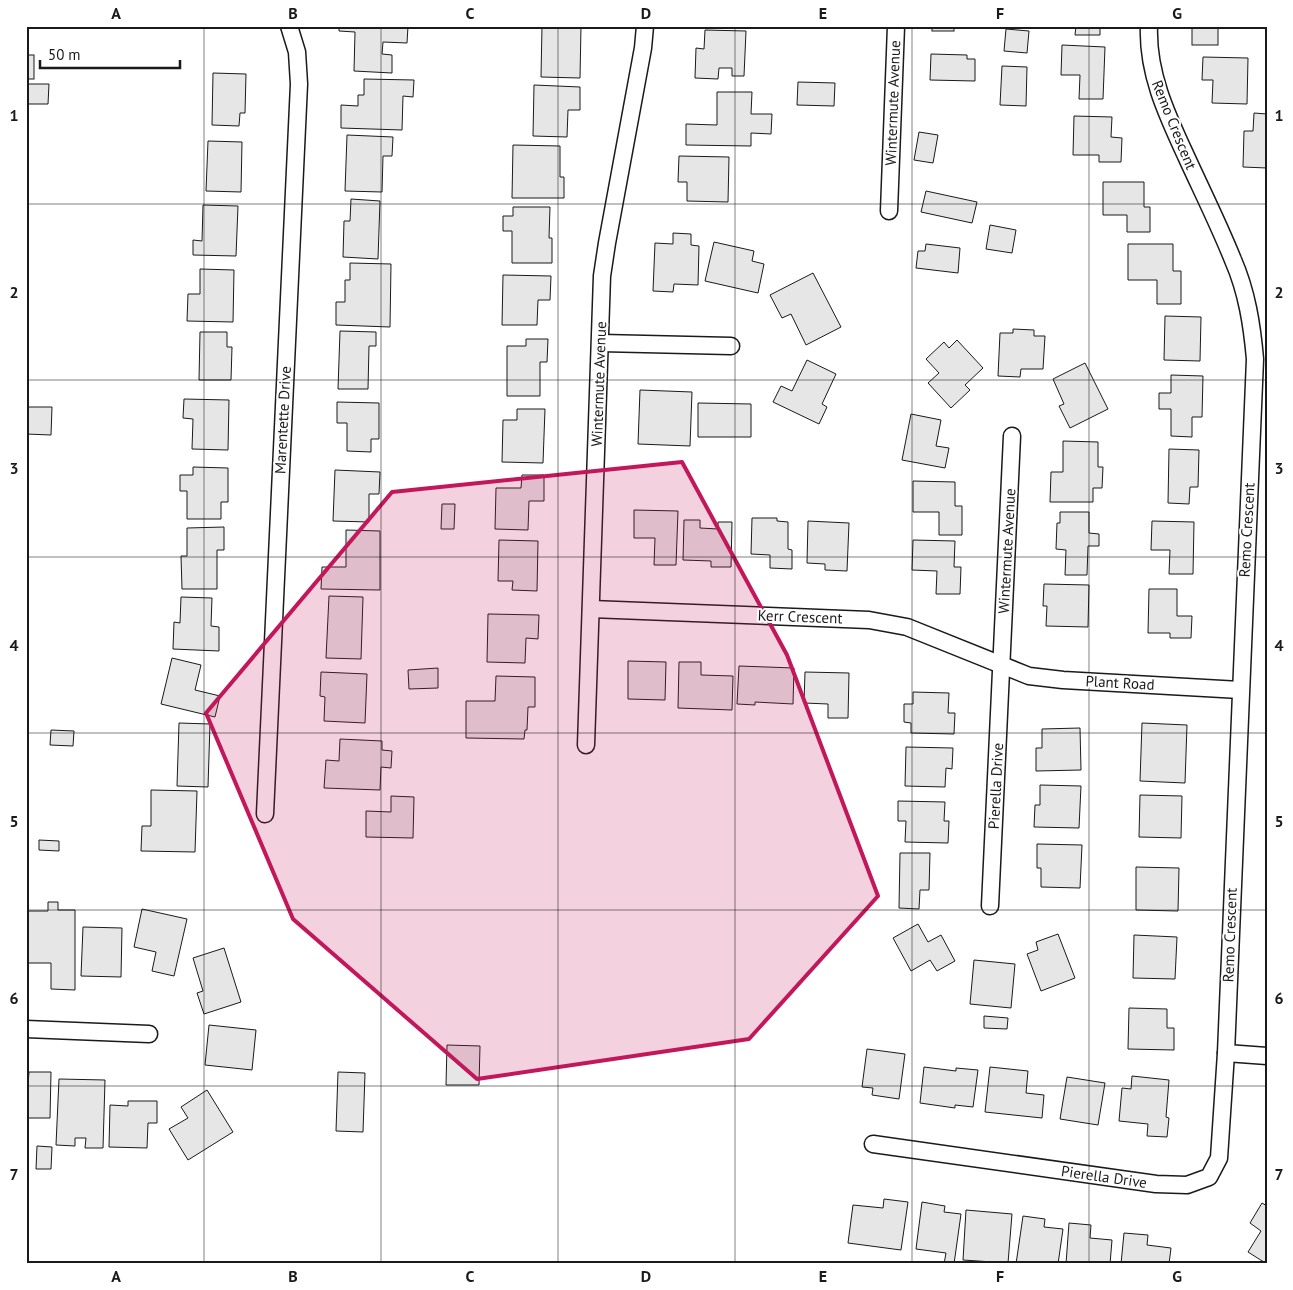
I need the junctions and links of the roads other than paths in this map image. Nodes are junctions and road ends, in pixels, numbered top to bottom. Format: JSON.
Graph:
{"nodes":[{"id":1,"x":289,"y":26,"type":"edge"},
{"id":2,"x":645,"y":26,"type":"edge"},
{"id":3,"x":896,"y":26,"type":"edge"},
{"id":4,"x":1149,"y":26,"type":"edge"},
{"id":5,"x":889,"y":210,"type":"dead end"},
{"id":6,"x":601,"y":343,"type":"junction"},
{"id":7,"x":731,"y":346,"type":"dead end"},
{"id":8,"x":1012,"y":436,"type":"dead end"},
{"id":9,"x":591,"y":609,"type":"junction"},
{"id":10,"x":1001,"y":666,"type":"junction"},
{"id":11,"x":1240,"y":690,"type":"junction"},
{"id":12,"x":586,"y":745,"type":"dead end"},
{"id":13,"x":265,"y":814,"type":"dead end"},
{"id":14,"x":990,"y":906,"type":"dead end"},
{"id":15,"x":26,"y":1029,"type":"edge"},
{"id":16,"x":149,"y":1034,"type":"dead end"},
{"id":17,"x":1226,"y":1053,"type":"junction"},
{"id":18,"x":1267,"y":1056,"type":"edge"},
{"id":19,"x":873,"y":1144,"type":"dead end"}],
"edges":[{"from":1,"to":13,"type":"street","name":"Marentette Drive"},
{"from":2,"to":6,"type":"street","name":"Wintermute Avenue"},
{"from":3,"to":5,"type":"street","name":"Wintermute Avenue"},
{"from":4,"to":11,"type":"street","name":"Remo Crescent"},
{"from":6,"to":7,"type":"street"},
{"from":6,"to":9,"type":"street","name":"Wintermute Avenue"},
{"from":8,"to":10,"type":"street","name":"Wintermute Avenue"},
{"from":9,"to":10,"type":"street","name":"Kerr Crescent"},
{"from":9,"to":12,"type":"street","name":"Wintermute Avenue"},
{"from":10,"to":11,"type":"street","name":"Plant Road"},
{"from":10,"to":14,"type":"street","name":"Pierella Drive"},
{"from":11,"to":17,"type":"street","name":"Remo Crescent"},
{"from":15,"to":16,"type":"street"},
{"from":17,"to":18,"type":"street"},
{"from":17,"to":19,"type":"street","name":"Pierella Drive"}]}
